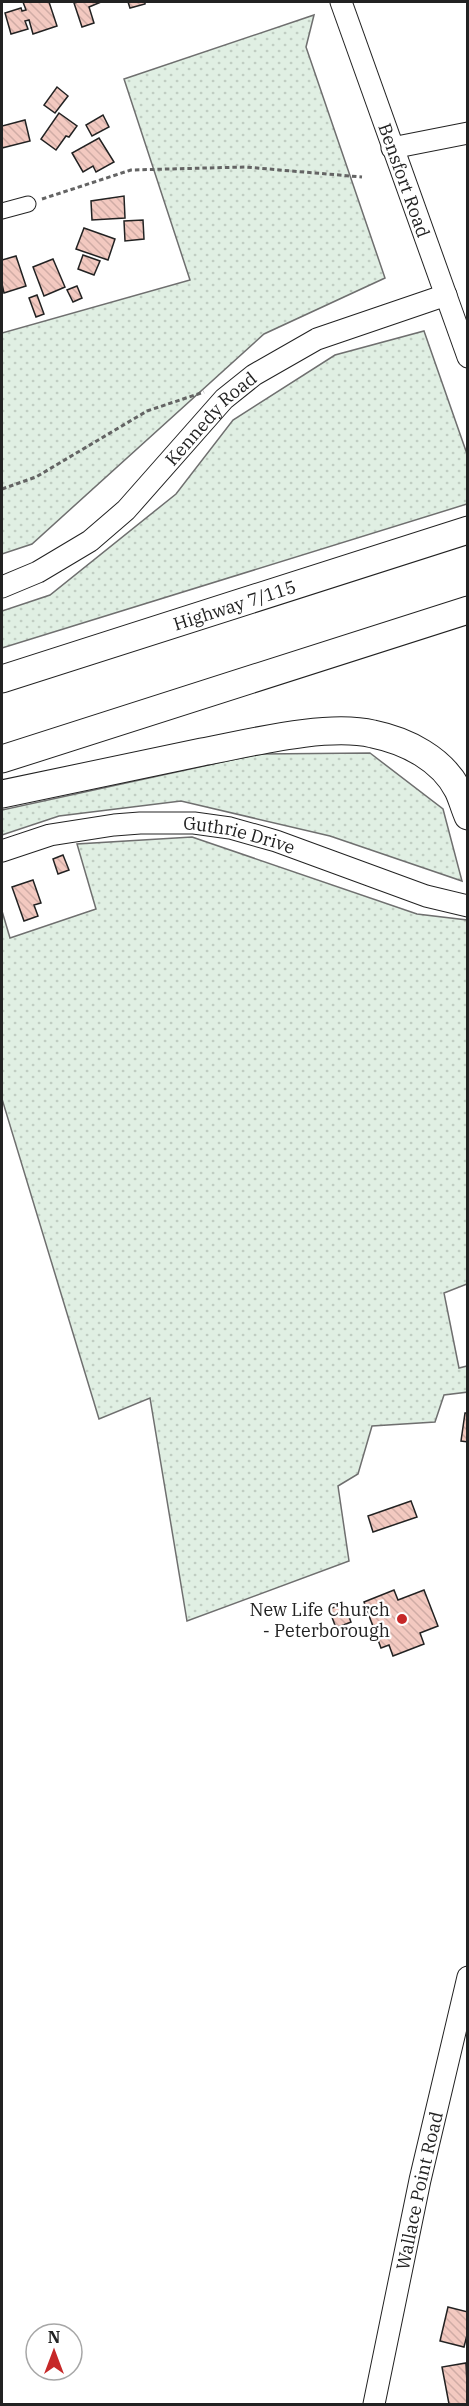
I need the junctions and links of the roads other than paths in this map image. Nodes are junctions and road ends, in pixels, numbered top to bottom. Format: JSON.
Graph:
{"nodes":[{"id":1,"x":341,"y":2,"type":"edge"},
{"id":2,"x":468,"y":133,"type":"edge"},
{"id":3,"x":392,"y":148,"type":"junction"},
{"id":4,"x":28,"y":204,"type":"road end"},
{"id":5,"x":2,"y":211,"type":"edge"},
{"id":6,"x":446,"y":295,"type":"junction"},
{"id":7,"x":468,"y":357,"type":"edge"},
{"id":8,"x":468,"y":530,"type":"edge"},
{"id":9,"x":2,"y":587,"type":"edge"},
{"id":10,"x":468,"y":610,"type":"edge"},
{"id":11,"x":2,"y":679,"type":"edge"},
{"id":12,"x":2,"y":759,"type":"edge"},
{"id":13,"x":2,"y":794,"type":"edge"},
{"id":14,"x":468,"y":816,"type":"edge"},
{"id":15,"x":2,"y":850,"type":"edge"},
{"id":16,"x":468,"y":906,"type":"edge"},
{"id":17,"x":468,"y":1977,"type":"edge"},
{"id":18,"x":374,"y":2404,"type":"edge"}],
"edges":[{"from":1,"to":3,"type":"street","name":"Bensfort Road"},
{"from":2,"to":3,"type":"street"},
{"from":3,"to":6,"type":"street","name":"Bensfort Road"},
{"from":4,"to":5,"type":"street"},
{"from":6,"to":7,"type":"street","name":"Bensfort Road"},
{"from":6,"to":9,"type":"street","name":"Kennedy Road"},
{"from":8,"to":11,"type":"highway","name":"Highway 7/115"},
{"from":10,"to":12,"type":"highway"},
{"from":13,"to":14,"type":"highway"},
{"from":15,"to":16,"type":"street","name":"Guthrie Drive"},
{"from":17,"to":18,"type":"street","name":"Wallace Point Road"}]}
